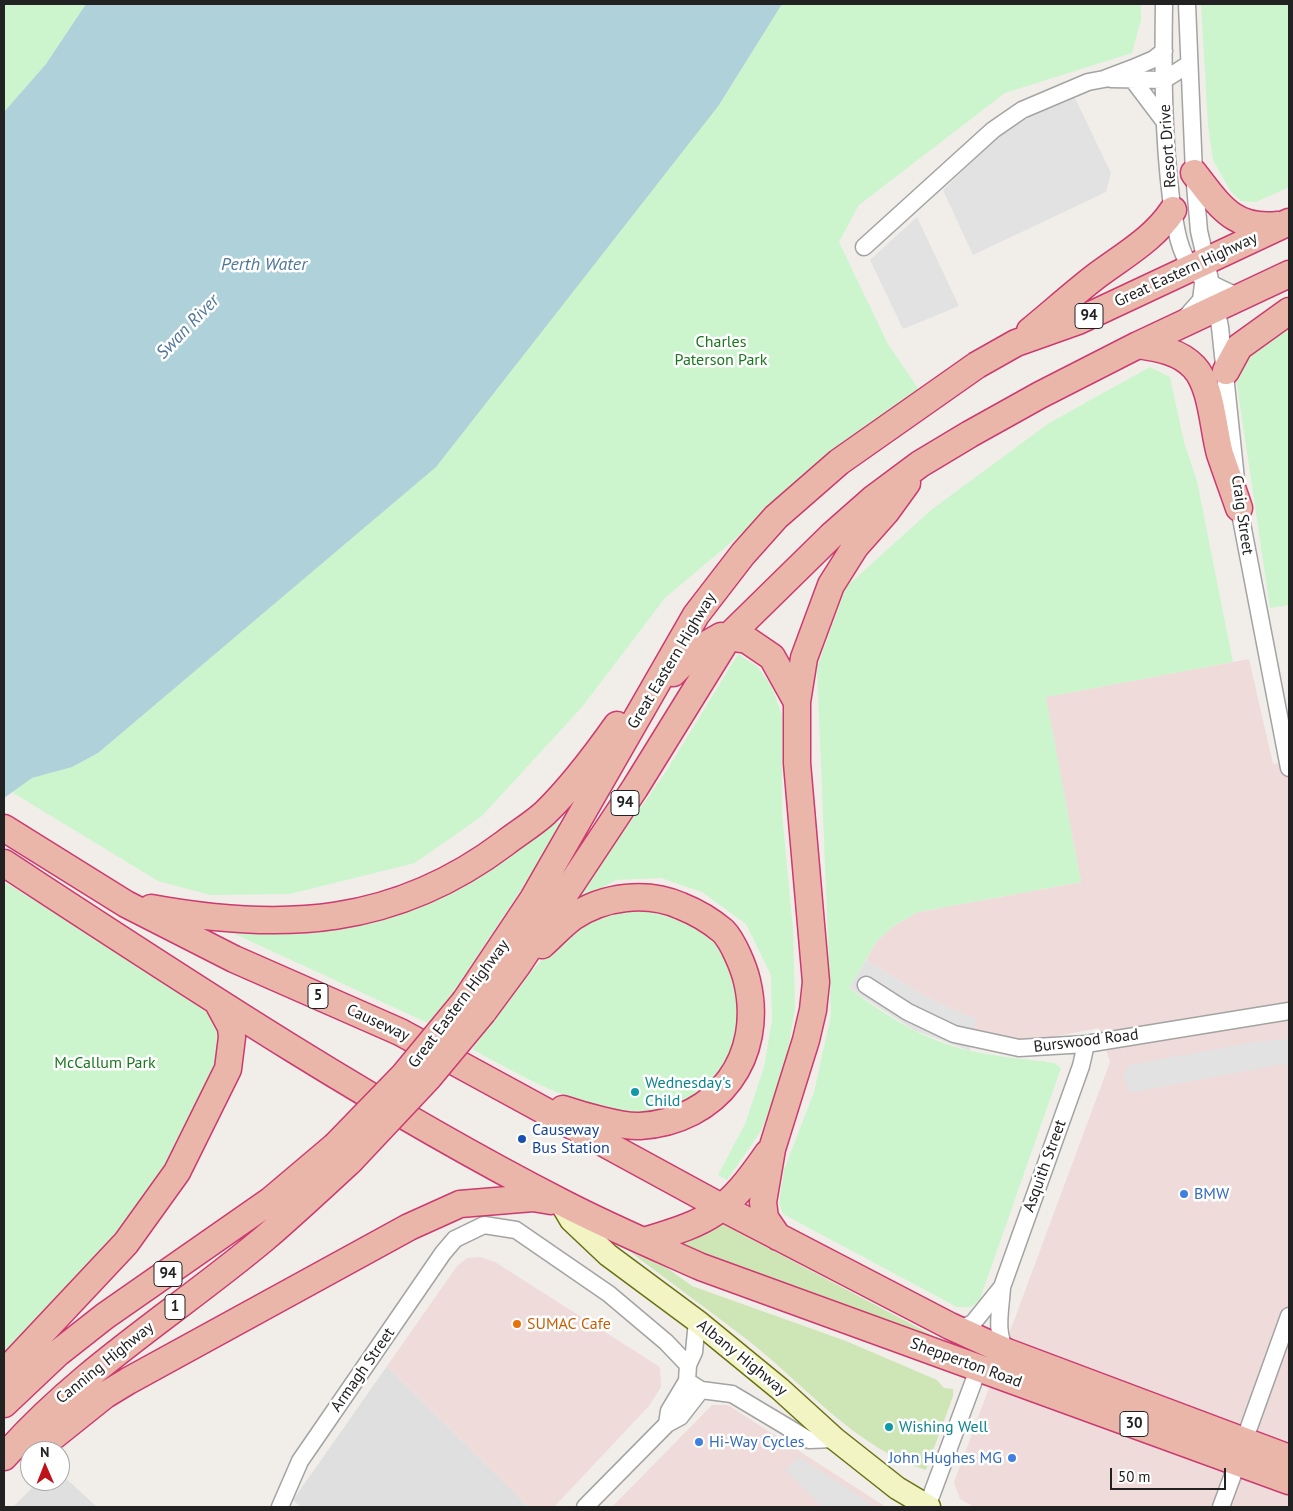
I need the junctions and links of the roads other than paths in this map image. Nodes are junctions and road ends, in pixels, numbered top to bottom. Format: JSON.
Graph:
{"nodes":[{"id":1,"x":1164,"y":4,"type":"edge"},
{"id":2,"x":1187,"y":4,"type":"edge"},
{"id":3,"x":1164,"y":51,"type":"junction"},
{"id":4,"x":1189,"y":64,"type":"junction"},
{"id":5,"x":1104,"y":79,"type":"junction"},
{"id":6,"x":1133,"y":80,"type":"junction"},
{"id":7,"x":1164,"y":80,"type":"junction"},
{"id":8,"x":1164,"y":121,"type":"junction"},
{"id":9,"x":1194,"y":173,"type":"junction"},
{"id":10,"x":1173,"y":210,"type":"junction"},
{"id":11,"x":1287,"y":223,"type":"edge"},
{"id":12,"x":864,"y":247,"type":"dead end"},
{"id":13,"x":1203,"y":273,"type":"junction"},
{"id":14,"x":1289,"y":274,"type":"edge"},
{"id":15,"x":1240,"y":297,"type":"junction"},
{"id":16,"x":1216,"y":308,"type":"junction"},
{"id":17,"x":1289,"y":311,"type":"edge"},
{"id":18,"x":1174,"y":327,"type":"junction"},
{"id":19,"x":1016,"y":342,"type":"junction"},
{"id":20,"x":1138,"y":345,"type":"junction"},
{"id":21,"x":1226,"y":371,"type":"junction"},
{"id":22,"x":920,"y":464,"type":"junction"},
{"id":23,"x":1239,"y":508,"type":"junction"},
{"id":24,"x":696,"y":615,"type":"junction"},
{"id":25,"x":729,"y":636,"type":"junction"},
{"id":26,"x":649,"y":698,"type":"junction"},
{"id":27,"x":797,"y":702,"type":"junction"},
{"id":28,"x":1287,"y":744,"type":"edge"},
{"id":29,"x":1289,"y":768,"type":"edge"},
{"id":30,"x":5,"y":829,"type":"edge"},
{"id":31,"x":4,"y":863,"type":"edge"},
{"id":32,"x":126,"y":904,"type":"junction"},
{"id":33,"x":517,"y":966,"type":"junction"},
{"id":34,"x":866,"y":985,"type":"dead end"},
{"id":35,"x":218,"y":1003,"type":"junction"},
{"id":36,"x":474,"y":1006,"type":"junction"},
{"id":37,"x":1289,"y":1011,"type":"edge"},
{"id":38,"x":1086,"y":1044,"type":"junction"},
{"id":39,"x":510,"y":1091,"type":"junction"},
{"id":40,"x":772,"y":1148,"type":"junction"},
{"id":41,"x":342,"y":1153,"type":"junction"},
{"id":42,"x":562,"y":1202,"type":"junction"},
{"id":43,"x":723,"y":1208,"type":"junction"},
{"id":44,"x":778,"y":1237,"type":"junction"},
{"id":45,"x":644,"y":1241,"type":"junction"},
{"id":46,"x":1002,"y":1287,"type":"junction"},
{"id":47,"x":1289,"y":1316,"type":"edge"},
{"id":48,"x":697,"y":1321,"type":"junction"},
{"id":49,"x":950,"y":1326,"type":"junction"},
{"id":50,"x":1007,"y":1352,"type":"junction"},
{"id":51,"x":688,"y":1365,"type":"junction"},
{"id":52,"x":978,"y":1367,"type":"junction"},
{"id":53,"x":4,"y":1373,"type":"edge"},
{"id":54,"x":687,"y":1381,"type":"junction"},
{"id":55,"x":702,"y":1390,"type":"junction"},
{"id":56,"x":4,"y":1404,"type":"edge"},
{"id":57,"x":667,"y":1424,"type":"junction"},
{"id":58,"x":835,"y":1439,"type":"junction"},
{"id":59,"x":48,"y":1441,"type":"edge"},
{"id":60,"x":1241,"y":1451,"type":"junction"},
{"id":61,"x":4,"y":1456,"type":"edge"},
{"id":62,"x":1289,"y":1458,"type":"edge"},
{"id":63,"x":20,"y":1461,"type":"edge"},
{"id":64,"x":4,"y":1470,"type":"edge"},
{"id":65,"x":1289,"y":1481,"type":"edge"},
{"id":66,"x":280,"y":1507,"type":"edge"},
{"id":67,"x":585,"y":1507,"type":"edge"},
{"id":68,"x":928,"y":1507,"type":"edge"},
{"id":69,"x":1221,"y":1507,"type":"edge"}],
"edges":[{"from":1,"to":3,"type":"street","name":"Resort Drive"},
{"from":2,"to":4,"type":"street","name":"Resort Drive"},
{"from":3,"to":5,"type":"street"},
{"from":3,"to":7,"type":"street","name":"Resort Drive"},
{"from":4,"to":7,"type":"street"},
{"from":4,"to":9,"type":"street","name":"Resort Drive"},
{"from":5,"to":6,"type":"street"},
{"from":5,"to":12,"type":"street"},
{"from":6,"to":7,"type":"street"},
{"from":6,"to":8,"type":"street"},
{"from":7,"to":8,"type":"street","name":"Resort Drive"},
{"from":8,"to":10,"type":"street","name":"Resort Drive"},
{"from":9,"to":11,"type":"highway"},
{"from":9,"to":13,"type":"street","name":"Resort Drive"},
{"from":10,"to":13,"type":"street","name":"Resort Drive"},
{"from":10,"to":19,"type":"highway"},
{"from":11,"to":13,"type":"highway","name":"Great Eastern Highway","number":"94"},
{"from":13,"to":15,"type":"street"},
{"from":13,"to":16,"type":"street","name":"Craig Street"},
{"from":13,"to":18,"type":"street","name":"Resort Drive"},
{"from":13,"to":19,"type":"highway","name":"Great Eastern Highway","number":"94"},
{"from":14,"to":15,"type":"highway","name":"Great Eastern Highway","number":"94"},
{"from":15,"to":16,"type":"highway","name":"Great Eastern Highway","number":"94"},
{"from":16,"to":18,"type":"highway","name":"Great Eastern Highway","number":"94"},
{"from":16,"to":21,"type":"street","name":"Craig Street"},
{"from":17,"to":21,"type":"highway"},
{"from":18,"to":20,"type":"highway","name":"Great Eastern Highway","number":"94"},
{"from":19,"to":24,"type":"highway","name":"Great Eastern Highway","number":"94"},
{"from":20,"to":22,"type":"highway","name":"Great Eastern Highway","number":"94"},
{"from":20,"to":23,"type":"highway"},
{"from":21,"to":23,"type":"street","name":"Craig Street"},
{"from":22,"to":25,"type":"highway","name":"Great Eastern Highway","number":"94"},
{"from":22,"to":27,"type":"highway"},
{"from":23,"to":28,"type":"street","name":"Craig Street"},
{"from":24,"to":26,"type":"highway","name":"Great Eastern Highway","number":"94"},
{"from":24,"to":32,"type":"highway"},
{"from":25,"to":26,"type":"highway"},
{"from":25,"to":27,"type":"highway"},
{"from":25,"to":33,"type":"highway","name":"Great Eastern Highway","number":"94"},
{"from":26,"to":36,"type":"highway","name":"Great Eastern Highway","number":"94"},
{"from":27,"to":40,"type":"highway"},
{"from":28,"to":29,"type":"street","name":"Craig Street"},
{"from":30,"to":32,"type":"highway","name":"Causeway","number":"5"},
{"from":31,"to":35,"type":"highway"},
{"from":32,"to":39,"type":"highway","name":"Causeway","number":"5"},
{"from":33,"to":36,"type":"highway","name":"Great Eastern Highway"},
{"from":33,"to":39,"type":"highway"},
{"from":34,"to":38,"type":"street","name":"Burswood Road"},
{"from":35,"to":42,"type":"highway"},
{"from":35,"to":53,"type":"highway"},
{"from":36,"to":41,"type":"highway","name":"Great Eastern Highway","number":"94","bridge":true},
{"from":37,"to":38,"type":"street","name":"Burswood Road"},
{"from":38,"to":46,"type":"street","name":"Asquith Street"},
{"from":39,"to":43,"type":"highway","name":"Causeway","number":"5"},
{"from":40,"to":43,"type":"highway"},
{"from":40,"to":44,"type":"highway"},
{"from":41,"to":56,"type":"highway","name":"Canning Highway","number":"94"},
{"from":41,"to":61,"type":"highway","name":"Canning Highway","number":"1"},
{"from":42,"to":45,"type":"highway"},
{"from":42,"to":48,"type":"main road","name":"Albany Highway"},
{"from":42,"to":59,"type":"highway"},
{"from":43,"to":44,"type":"highway","name":"Shepperton Road","number":"30"},
{"from":43,"to":45,"type":"highway"},
{"from":44,"to":49,"type":"highway","name":"Shepperton Road","number":"30"},
{"from":45,"to":52,"type":"highway","name":"Shepperton Road","number":"30"},
{"from":46,"to":49,"type":"street","name":"Asquith Street"},
{"from":46,"to":50,"type":"street","name":"Asquith Street"},
{"from":47,"to":60,"type":"street"},
{"from":48,"to":51,"type":"street"},
{"from":48,"to":58,"type":"main road","name":"Albany Highway"},
{"from":49,"to":50,"type":"highway","name":"Shepperton Road","number":"30"},
{"from":50,"to":60,"type":"highway","name":"Shepperton Road","number":"30"},
{"from":51,"to":54,"type":"street"},
{"from":51,"to":66,"type":"street","name":"Armagh Street"},
{"from":52,"to":60,"type":"highway","name":"Shepperton Road","number":"30"},
{"from":52,"to":68,"type":"street"},
{"from":54,"to":55,"type":"street"},
{"from":54,"to":57,"type":"street"},
{"from":55,"to":57,"type":"street"},
{"from":55,"to":58,"type":"street"},
{"from":57,"to":67,"type":"street"},
{"from":58,"to":68,"type":"main road","name":"Albany Highway"},
{"from":60,"to":62,"type":"highway","name":"Shepperton Road","number":"30"},
{"from":60,"to":65,"type":"highway","name":"Shepperton Road","number":"30"},
{"from":60,"to":69,"type":"street"},
{"from":63,"to":64,"type":"highway"}]}
